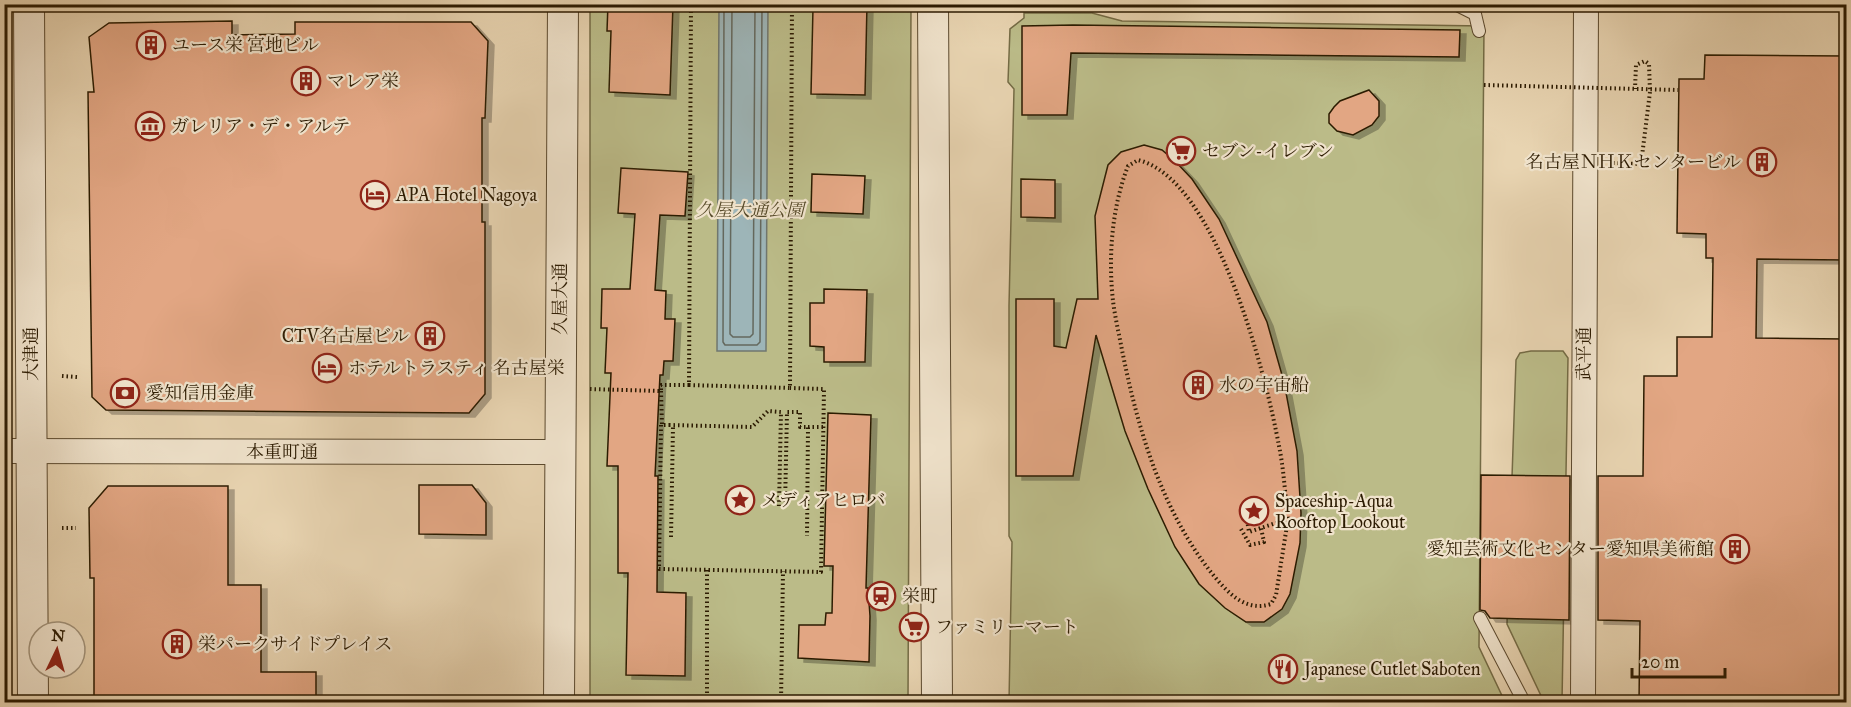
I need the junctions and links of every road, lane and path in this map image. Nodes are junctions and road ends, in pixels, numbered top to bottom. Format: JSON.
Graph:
{"nodes":[{"id":1,"x":28,"y":4,"type":"edge"},
{"id":2,"x":562,"y":4,"type":"edge"},
{"id":3,"x":691,"y":4,"type":"edge"},
{"id":4,"x":792,"y":4,"type":"edge"},
{"id":5,"x":933,"y":4,"type":"edge"},
{"id":6,"x":1387,"y":4,"type":"edge"},
{"id":7,"x":1586,"y":4,"type":"edge"},
{"id":8,"x":1479,"y":32,"type":"dead end"},
{"id":9,"x":1484,"y":86,"type":"dead end"},
{"id":10,"x":1635,"y":89,"type":"junction"},
{"id":11,"x":1678,"y":90,"type":"dead end"},
{"id":12,"x":1606,"y":163,"type":"dead end"},
{"id":13,"x":689,"y":385,"type":"junction"},
{"id":14,"x":790,"y":388,"type":"junction"},
{"id":15,"x":590,"y":389,"type":"dead end"},
{"id":16,"x":661,"y":391,"type":"junction"},
{"id":17,"x":782,"y":412,"type":"junction"},
{"id":18,"x":787,"y":412,"type":"junction"},
{"id":19,"x":661,"y":425,"type":"junction"},
{"id":20,"x":671,"y":425,"type":"junction"},
{"id":21,"x":808,"y":427,"type":"junction"},
{"id":22,"x":824,"y":428,"type":"junction"},
{"id":23,"x":18,"y":451,"type":"edge"},
{"id":24,"x":559,"y":452,"type":"junction"},
{"id":25,"x":779,"y":506,"type":"dead end"},
{"id":26,"x":785,"y":507,"type":"dead end"},
{"id":27,"x":1288,"y":519,"type":"junction"},
{"id":28,"x":1247,"y":520,"type":"dead end"},
{"id":29,"x":1261,"y":528,"type":"junction"},
{"id":30,"x":1241,"y":529,"type":"dead end"},
{"id":31,"x":807,"y":536,"type":"dead end"},
{"id":32,"x":671,"y":537,"type":"dead end"},
{"id":33,"x":707,"y":570,"type":"junction"},
{"id":34,"x":783,"y":571,"type":"junction"},
{"id":35,"x":1480,"y":618,"type":"dead end"},
{"id":36,"x":33,"y":702,"type":"edge"},
{"id":37,"x":559,"y":702,"type":"edge"},
{"id":38,"x":706,"y":702,"type":"edge"},
{"id":39,"x":781,"y":702,"type":"edge"},
{"id":40,"x":937,"y":702,"type":"edge"},
{"id":41,"x":1524,"y":702,"type":"edge"},
{"id":42,"x":1583,"y":702,"type":"edge"}],
"edges":[{"from":1,"to":23,"type":"street","name":"大津通"},
{"from":2,"to":24,"type":"street","name":"久屋大通"},
{"from":3,"to":13,"type":"path"},
{"from":4,"to":14,"type":"path"},
{"from":5,"to":40,"type":"street"},
{"from":6,"to":8,"type":"lane"},
{"from":7,"to":42,"type":"street","name":"武平通"},
{"from":9,"to":10,"type":"path","bridge":true},
{"from":10,"to":11,"type":"path","bridge":true},
{"from":10,"to":12,"type":"path"},
{"from":13,"to":14,"type":"path"},
{"from":13,"to":16,"type":"path"},
{"from":14,"to":22,"type":"path"},
{"from":15,"to":16,"type":"path"},
{"from":16,"to":19,"type":"path"},
{"from":17,"to":18,"type":"path"},
{"from":17,"to":20,"type":"path"},
{"from":17,"to":25,"type":"path"},
{"from":18,"to":21,"type":"path"},
{"from":18,"to":26,"type":"path"},
{"from":19,"to":20,"type":"path"},
{"from":19,"to":33,"type":"path"},
{"from":20,"to":32,"type":"path"},
{"from":21,"to":22,"type":"path"},
{"from":21,"to":31,"type":"path"},
{"from":22,"to":34,"type":"path"},
{"from":23,"to":24,"type":"street","name":"本重町通"},
{"from":23,"to":36,"type":"street","name":"大津通"},
{"from":24,"to":37,"type":"street","name":"久屋大通"},
{"from":27,"to":27,"type":"path"},
{"from":27,"to":29,"type":"path"},
{"from":28,"to":29,"type":"path"},
{"from":29,"to":30,"type":"path"},
{"from":33,"to":34,"type":"path"},
{"from":33,"to":38,"type":"path"},
{"from":34,"to":39,"type":"path"},
{"from":35,"to":41,"type":"lane"}]}
